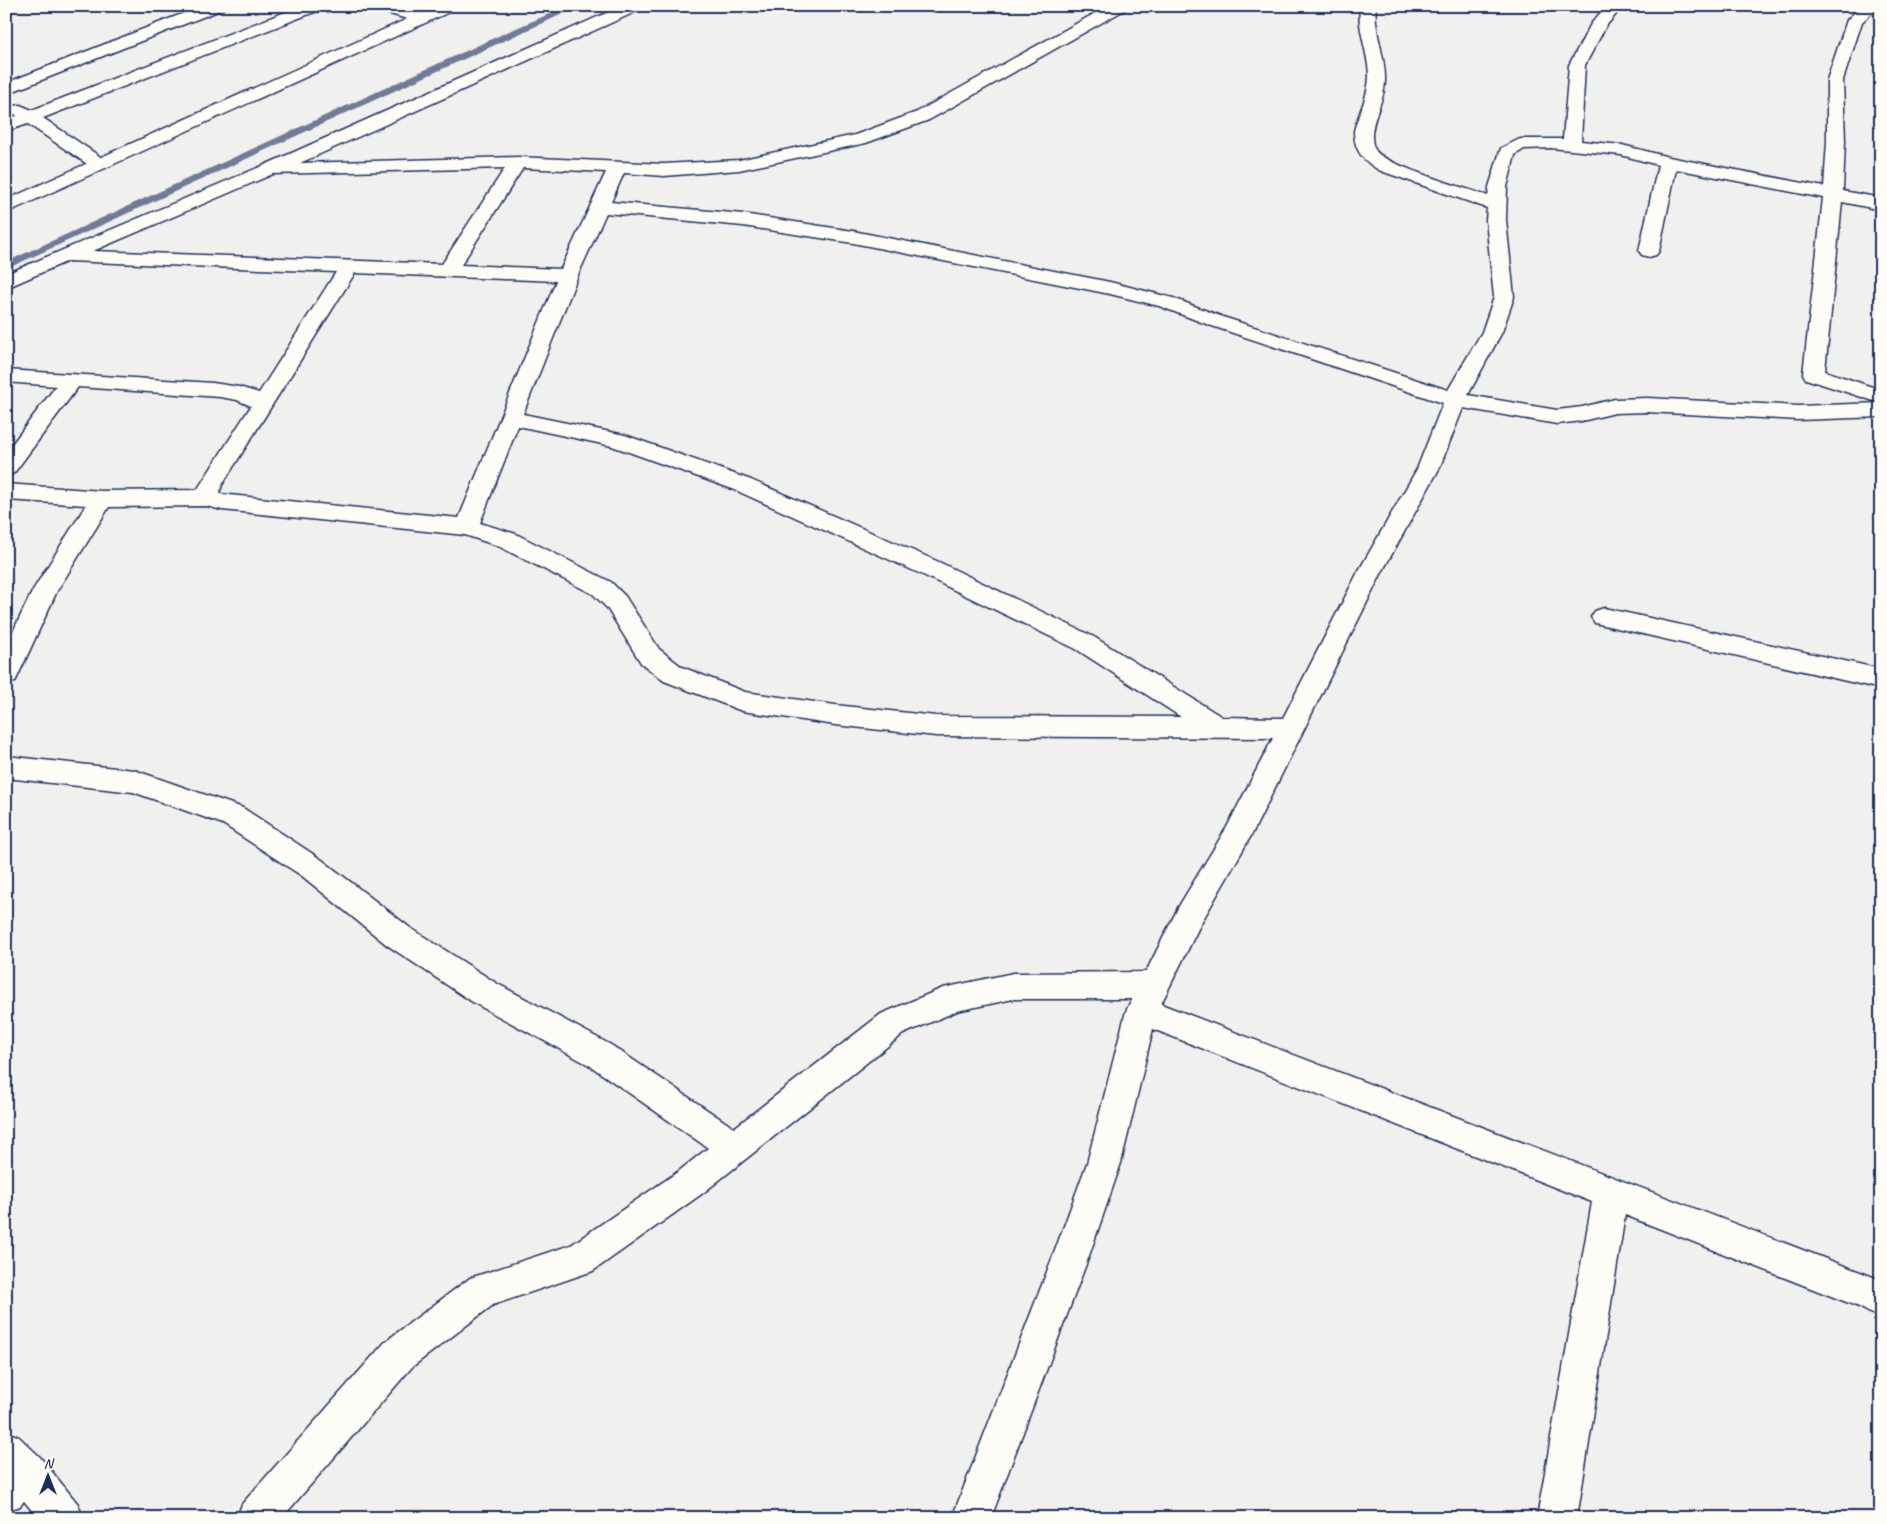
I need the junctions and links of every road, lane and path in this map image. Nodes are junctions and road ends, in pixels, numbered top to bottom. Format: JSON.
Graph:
{"nodes":[{"id":1,"x":217,"y":6,"type":"edge"},
{"id":2,"x":316,"y":6,"type":"edge"},
{"id":3,"x":450,"y":6,"type":"edge"},
{"id":4,"x":636,"y":6,"type":"edge"},
{"id":5,"x":1120,"y":6,"type":"edge"},
{"id":6,"x":1368,"y":6,"type":"edge"},
{"id":7,"x":1615,"y":6,"type":"edge"},
{"id":8,"x":1871,"y":6,"type":"edge"},
{"id":9,"x":390,"y":7,"type":"edge"},
{"id":10,"x":421,"y":18,"type":"junction"},
{"id":11,"x":6,"y":88,"type":"edge"},
{"id":12,"x":6,"y":100,"type":"edge"},
{"id":13,"x":30,"y":118,"type":"junction"},
{"id":14,"x":6,"y":126,"type":"edge"},
{"id":15,"x":1572,"y":145,"type":"junction"},
{"id":16,"x":518,"y":162,"type":"junction"},
{"id":17,"x":1668,"y":162,"type":"junction"},
{"id":18,"x":99,"y":164,"type":"junction"},
{"id":19,"x":617,"y":168,"type":"junction"},
{"id":20,"x":271,"y":169,"type":"junction"},
{"id":21,"x":1833,"y":196,"type":"junction"},
{"id":22,"x":1881,"y":204,"type":"edge"},
{"id":23,"x":1497,"y":205,"type":"junction"},
{"id":24,"x":6,"y":207,"type":"edge"},
{"id":25,"x":599,"y":207,"type":"junction"},
{"id":26,"x":1649,"y":251,"type":"dead end"},
{"id":27,"x":64,"y":256,"type":"junction"},
{"id":28,"x":349,"y":267,"type":"junction"},
{"id":29,"x":447,"y":271,"type":"junction"},
{"id":30,"x":568,"y":275,"type":"junction"},
{"id":31,"x":6,"y":282,"type":"edge"},
{"id":32,"x":6,"y":376,"type":"edge"},
{"id":33,"x":72,"y":380,"type":"junction"},
{"id":34,"x":1881,"y":398,"type":"edge"},
{"id":35,"x":1454,"y":400,"type":"junction"},
{"id":36,"x":263,"y":404,"type":"junction"},
{"id":37,"x":1881,"y":410,"type":"edge"},
{"id":38,"x":511,"y":418,"type":"junction"},
{"id":39,"x":6,"y":468,"type":"edge"},
{"id":40,"x":6,"y":492,"type":"edge"},
{"id":41,"x":206,"y":498,"type":"junction"},
{"id":42,"x":102,"y":499,"type":"junction"},
{"id":43,"x":467,"y":527,"type":"junction"},
{"id":44,"x":1604,"y":617,"type":"dead end"},
{"id":45,"x":6,"y":674,"type":"edge"},
{"id":46,"x":1881,"y":679,"type":"edge"},
{"id":47,"x":1218,"y":728,"type":"junction"},
{"id":48,"x":1291,"y":728,"type":"junction"},
{"id":49,"x":6,"y":767,"type":"edge"},
{"id":50,"x":1148,"y":998,"type":"junction"},
{"id":51,"x":735,"y":1147,"type":"junction"},
{"id":52,"x":1611,"y":1193,"type":"junction"},
{"id":53,"x":1881,"y":1301,"type":"edge"},
{"id":54,"x":13,"y":1471,"type":"edge"},
{"id":55,"x":64,"y":1518,"type":"edge"},
{"id":56,"x":256,"y":1518,"type":"edge"},
{"id":57,"x":970,"y":1518,"type":"edge"},
{"id":58,"x":1557,"y":1518,"type":"edge"}],
"edges":[{"from":1,"to":11,"type":"street"},
{"from":2,"to":13,"type":"street"},
{"from":3,"to":10,"type":"street"},
{"from":4,"to":20,"type":"street"},
{"from":5,"to":19,"type":"street"},
{"from":6,"to":23,"type":"street"},
{"from":7,"to":15,"type":"street"},
{"from":8,"to":21,"type":"street"},
{"from":9,"to":10,"type":"street"},
{"from":10,"to":18,"type":"street"},
{"from":12,"to":13,"type":"street"},
{"from":13,"to":14,"type":"street"},
{"from":13,"to":18,"type":"street"},
{"from":15,"to":17,"type":"street"},
{"from":15,"to":23,"type":"street"},
{"from":16,"to":19,"type":"street"},
{"from":16,"to":20,"type":"street"},
{"from":16,"to":29,"type":"street"},
{"from":17,"to":21,"type":"street"},
{"from":17,"to":26,"type":"street"},
{"from":18,"to":24,"type":"street"},
{"from":19,"to":25,"type":"street"},
{"from":20,"to":27,"type":"street"},
{"from":21,"to":22,"type":"street"},
{"from":21,"to":34,"type":"street"},
{"from":23,"to":35,"type":"street"},
{"from":25,"to":30,"type":"street"},
{"from":25,"to":35,"type":"street"},
{"from":27,"to":28,"type":"street"},
{"from":27,"to":31,"type":"street"},
{"from":28,"to":29,"type":"street"},
{"from":28,"to":36,"type":"street"},
{"from":29,"to":30,"type":"street"},
{"from":30,"to":38,"type":"street"},
{"from":32,"to":33,"type":"street"},
{"from":33,"to":36,"type":"street"},
{"from":33,"to":39,"type":"street"},
{"from":35,"to":37,"type":"street"},
{"from":35,"to":48,"type":"street"},
{"from":36,"to":41,"type":"street"},
{"from":38,"to":43,"type":"street"},
{"from":38,"to":47,"type":"street"},
{"from":40,"to":42,"type":"street"},
{"from":41,"to":42,"type":"street"},
{"from":41,"to":43,"type":"street"},
{"from":42,"to":45,"type":"street"},
{"from":43,"to":47,"type":"street"},
{"from":44,"to":46,"type":"street"},
{"from":47,"to":48,"type":"street"},
{"from":48,"to":50,"type":"street"},
{"from":49,"to":51,"type":"street"},
{"from":50,"to":51,"type":"street"},
{"from":50,"to":52,"type":"street"},
{"from":50,"to":57,"type":"street"},
{"from":51,"to":56,"type":"street"},
{"from":52,"to":53,"type":"street"},
{"from":52,"to":58,"type":"street"},
{"from":54,"to":55,"type":"street"}]}
